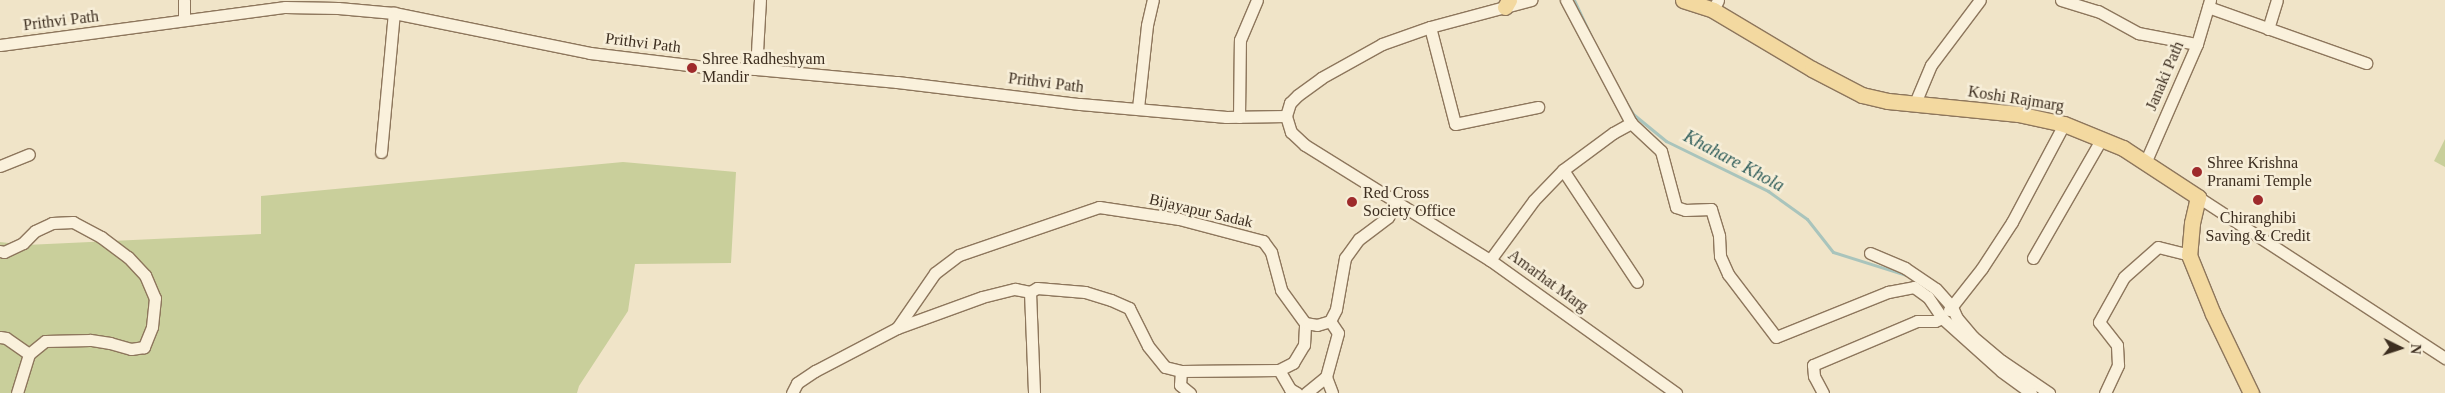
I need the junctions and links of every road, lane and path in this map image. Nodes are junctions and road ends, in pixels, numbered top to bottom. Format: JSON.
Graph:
{"nodes":[{"id":1,"x":184,"y":0,"type":"edge"},
{"id":2,"x":760,"y":0,"type":"edge"},
{"id":3,"x":1153,"y":0,"type":"edge"},
{"id":4,"x":1257,"y":0,"type":"edge"},
{"id":5,"x":1531,"y":0,"type":"edge"},
{"id":6,"x":1566,"y":0,"type":"edge"},
{"id":7,"x":1683,"y":0,"type":"edge"},
{"id":8,"x":1980,"y":0,"type":"edge"},
{"id":9,"x":2061,"y":0,"type":"edge"},
{"id":10,"x":2277,"y":0,"type":"edge"},
{"id":11,"x":1507,"y":4,"type":"edge"},
{"id":12,"x":2209,"y":4,"type":"edge"},
{"id":13,"x":1715,"y":5,"type":"edge"},
{"id":14,"x":394,"y":13,"type":"junction"},
{"id":15,"x":184,"y":20,"type":"junction"},
{"id":16,"x":1430,"y":27,"type":"junction"},
{"id":17,"x":2268,"y":29,"type":"junction"},
{"id":18,"x":2197,"y":44,"type":"junction"},
{"id":19,"x":0,"y":45,"type":"edge"},
{"id":20,"x":2366,"y":63,"type":"dead end"},
{"id":21,"x":756,"y":69,"type":"junction"},
{"id":22,"x":1915,"y":103,"type":"junction"},
{"id":23,"x":1538,"y":107,"type":"dead end"},
{"id":24,"x":1138,"y":108,"type":"junction"},
{"id":25,"x":1286,"y":116,"type":"junction"},
{"id":26,"x":1239,"y":117,"type":"junction"},
{"id":27,"x":1631,"y":123,"type":"junction"},
{"id":28,"x":2064,"y":124,"type":"junction"},
{"id":29,"x":2102,"y":138,"type":"junction"},
{"id":30,"x":381,"y":152,"type":"dead end"},
{"id":31,"x":29,"y":154,"type":"dead end"},
{"id":32,"x":2145,"y":163,"type":"junction"},
{"id":33,"x":0,"y":166,"type":"edge"},
{"id":34,"x":1563,"y":170,"type":"junction"},
{"id":35,"x":2198,"y":197,"type":"junction"},
{"id":36,"x":1396,"y":203,"type":"junction"},
{"id":37,"x":0,"y":252,"type":"edge"},
{"id":38,"x":1870,"y":253,"type":"dead end"},
{"id":39,"x":2189,"y":255,"type":"junction"},
{"id":40,"x":2033,"y":258,"type":"dead end"},
{"id":41,"x":1490,"y":260,"type":"junction"},
{"id":42,"x":1637,"y":282,"type":"dead end"},
{"id":43,"x":1030,"y":292,"type":"junction"},
{"id":44,"x":1948,"y":312,"type":"junction"},
{"id":45,"x":1330,"y":321,"type":"junction"},
{"id":46,"x":1305,"y":323,"type":"junction"},
{"id":47,"x":897,"y":328,"type":"junction"},
{"id":48,"x":0,"y":336,"type":"edge"},
{"id":49,"x":29,"y":354,"type":"junction"},
{"id":50,"x":2445,"y":358,"type":"edge"},
{"id":51,"x":1279,"y":370,"type":"junction"},
{"id":52,"x":1180,"y":371,"type":"junction"},
{"id":53,"x":1326,"y":377,"type":"junction"},
{"id":54,"x":17,"y":393,"type":"edge"},
{"id":55,"x":792,"y":393,"type":"edge"},
{"id":56,"x":1034,"y":393,"type":"edge"},
{"id":57,"x":1190,"y":393,"type":"edge"},
{"id":58,"x":1297,"y":393,"type":"edge"},
{"id":59,"x":1306,"y":393,"type":"edge"},
{"id":60,"x":1332,"y":393,"type":"edge"},
{"id":61,"x":1676,"y":393,"type":"edge"},
{"id":62,"x":1823,"y":393,"type":"edge"},
{"id":63,"x":2031,"y":393,"type":"edge"},
{"id":64,"x":2049,"y":393,"type":"edge"},
{"id":65,"x":2105,"y":393,"type":"edge"},
{"id":66,"x":2251,"y":393,"type":"edge"}],
"edges":[{"from":1,"to":15,"type":"street"},
{"from":2,"to":21,"type":"street"},
{"from":3,"to":24,"type":"street"},
{"from":4,"to":26,"type":"street"},
{"from":5,"to":11,"type":"street"},
{"from":6,"to":27,"type":"street"},
{"from":7,"to":13,"type":"main road","name":"Koshi Rajmarg"},
{"from":8,"to":22,"type":"street"},
{"from":9,"to":18,"type":"street"},
{"from":10,"to":17,"type":"street"},
{"from":11,"to":16,"type":"street"},
{"from":12,"to":17,"type":"street"},
{"from":12,"to":18,"type":"street","name":"Janaki Path"},
{"from":13,"to":22,"type":"main road","name":"Koshi Rajmarg"},
{"from":14,"to":15,"type":"street","name":"Prithvi Path"},
{"from":14,"to":21,"type":"street","name":"Prithvi Path"},
{"from":14,"to":30,"type":"street"},
{"from":15,"to":19,"type":"street","name":"Prithvi Path"},
{"from":16,"to":23,"type":"street"},
{"from":16,"to":25,"type":"street"},
{"from":17,"to":20,"type":"street"},
{"from":18,"to":32,"type":"street","name":"Janaki Path"},
{"from":21,"to":24,"type":"street","name":"Prithvi Path"},
{"from":22,"to":28,"type":"main road","name":"Koshi Rajmarg"},
{"from":24,"to":26,"type":"street","name":"Prithvi Path"},
{"from":25,"to":26,"type":"street","name":"Prithvi Path"},
{"from":25,"to":36,"type":"street"},
{"from":27,"to":34,"type":"street"},
{"from":27,"to":44,"type":"street"},
{"from":28,"to":29,"type":"main road","name":"Koshi Rajmarg"},
{"from":28,"to":44,"type":"street"},
{"from":29,"to":32,"type":"main road","name":"Koshi Rajmarg"},
{"from":29,"to":40,"type":"street"},
{"from":31,"to":33,"type":"street"},
{"from":32,"to":35,"type":"main road","name":"Koshi Rajmarg"},
{"from":34,"to":41,"type":"street"},
{"from":34,"to":42,"type":"street"},
{"from":35,"to":39,"type":"main road"},
{"from":35,"to":50,"type":"street"},
{"from":36,"to":41,"type":"street","name":"Amarhat Marg"},
{"from":36,"to":45,"type":"street"},
{"from":37,"to":49,"type":"street"},
{"from":38,"to":44,"type":"street"},
{"from":39,"to":65,"type":"street"},
{"from":39,"to":66,"type":"main road"},
{"from":41,"to":61,"type":"street","name":"Amarhat Marg"},
{"from":43,"to":47,"type":"street"},
{"from":43,"to":52,"type":"street"},
{"from":43,"to":56,"type":"street"},
{"from":44,"to":62,"type":"street"},
{"from":44,"to":63,"type":"street"},
{"from":44,"to":64,"type":"street"},
{"from":45,"to":46,"type":"street"},
{"from":45,"to":53,"type":"street"},
{"from":46,"to":47,"type":"street","name":"Bijayapur Sadak"},
{"from":46,"to":51,"type":"street"},
{"from":47,"to":55,"type":"street","name":"Bijayapur Sadak"},
{"from":48,"to":49,"type":"street"},
{"from":49,"to":54,"type":"street"},
{"from":51,"to":52,"type":"street"},
{"from":51,"to":58,"type":"street"},
{"from":52,"to":57,"type":"street"},
{"from":53,"to":59,"type":"street"},
{"from":53,"to":60,"type":"street"}]}
